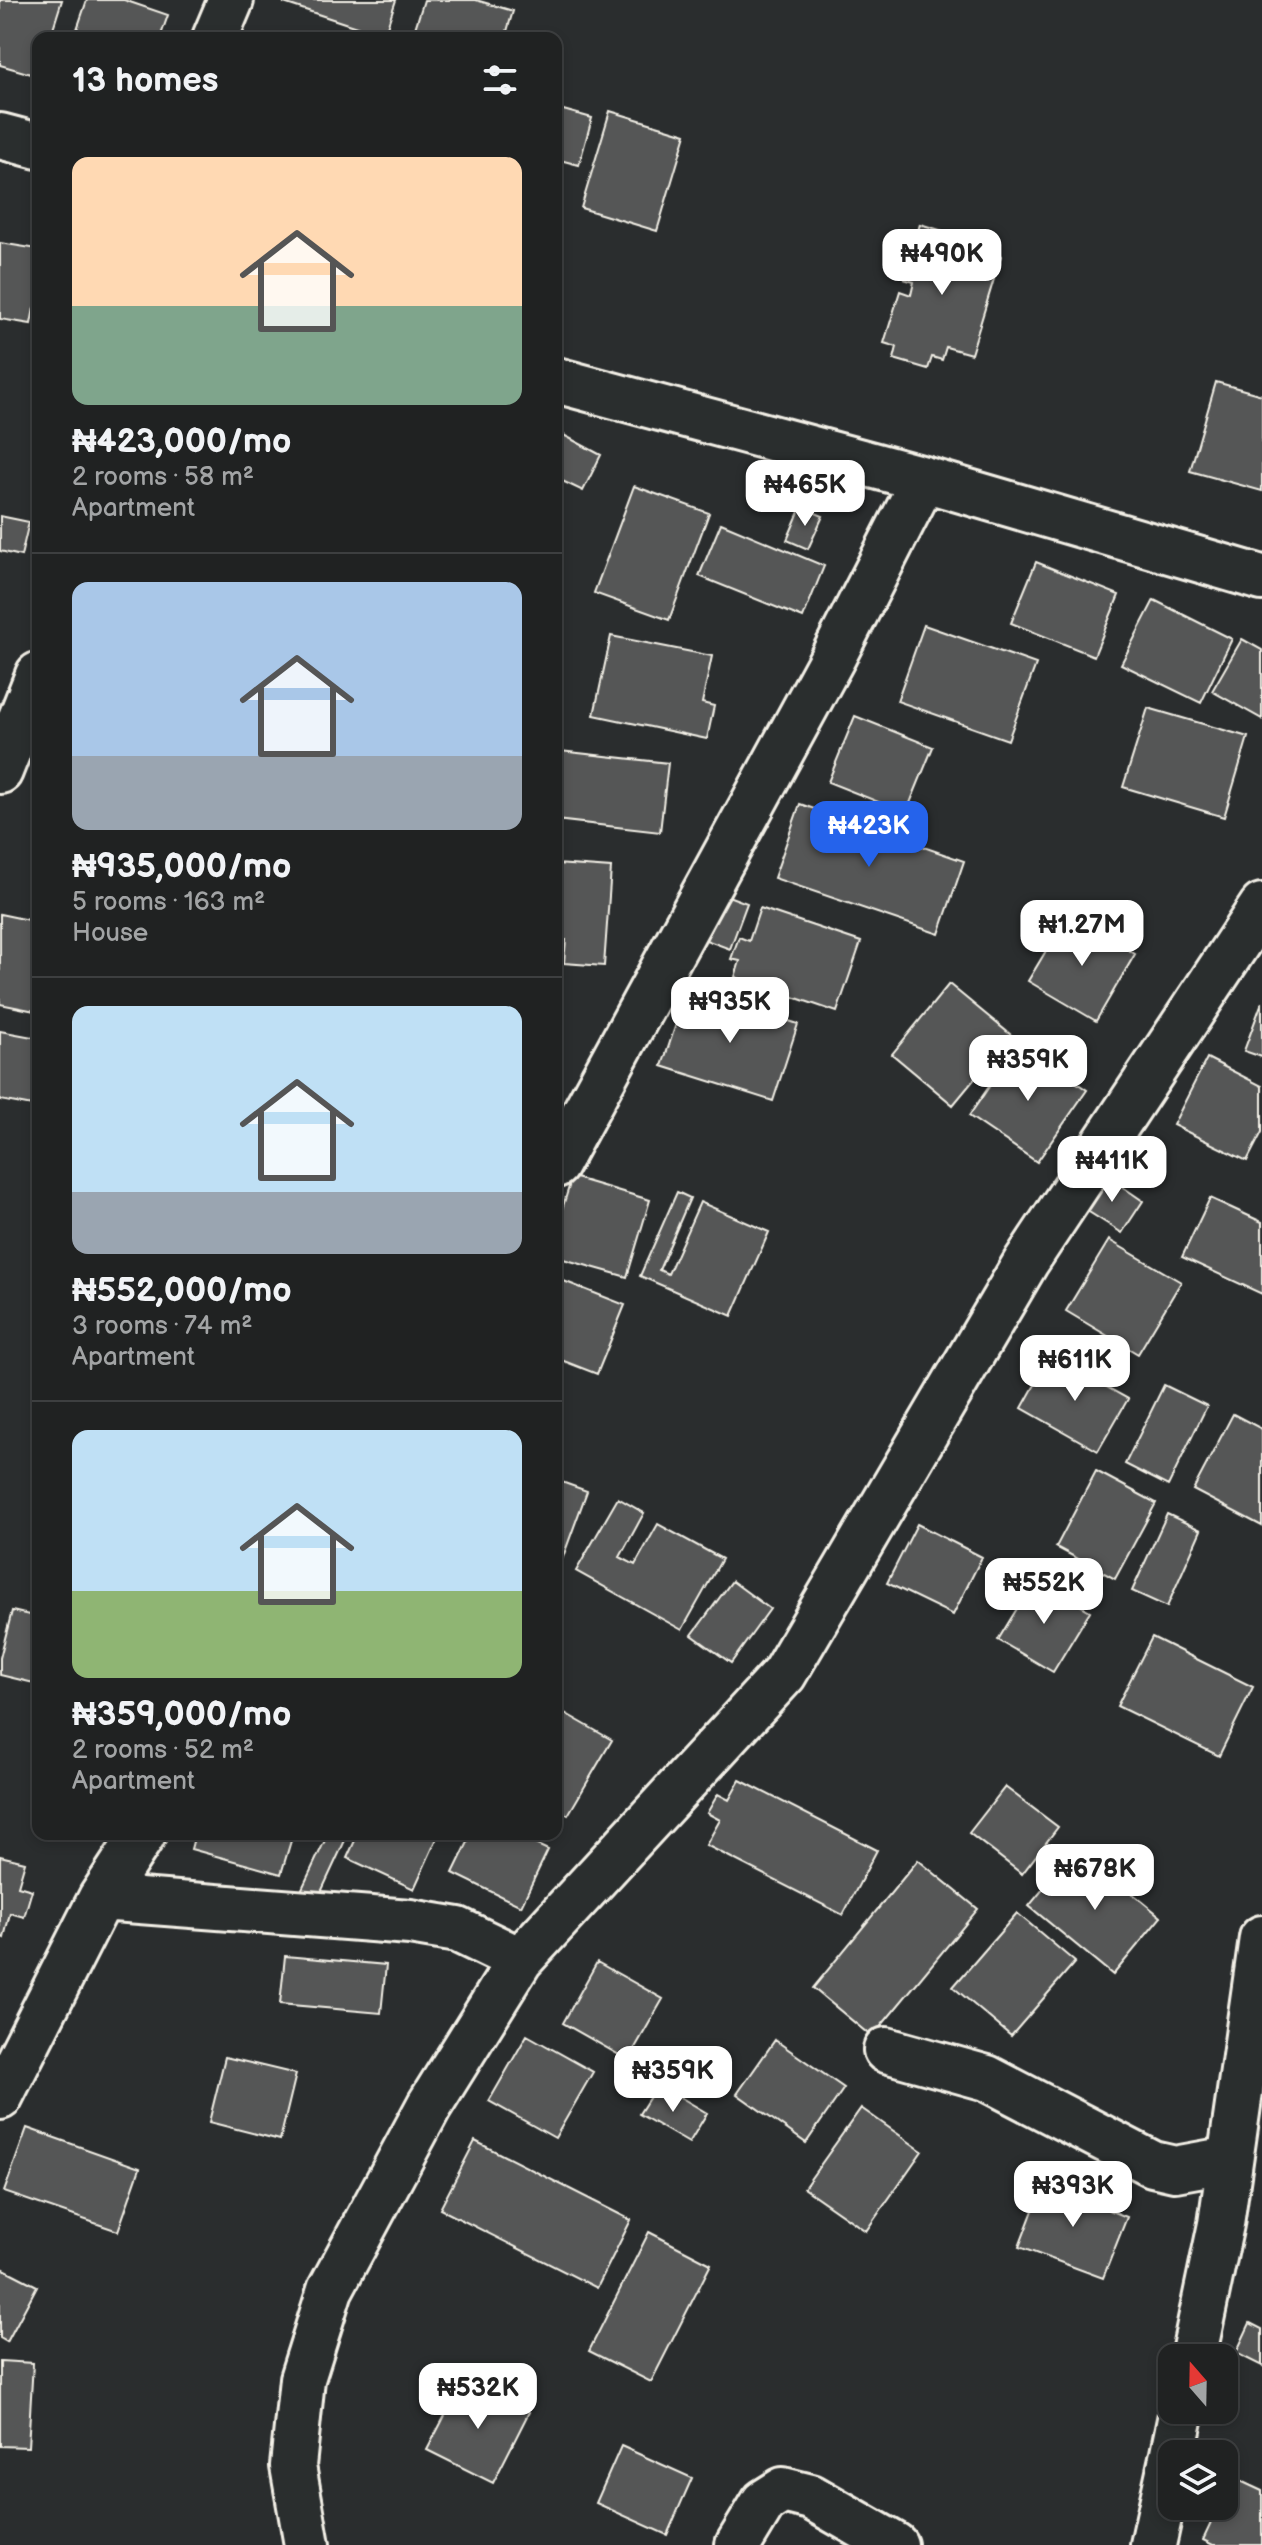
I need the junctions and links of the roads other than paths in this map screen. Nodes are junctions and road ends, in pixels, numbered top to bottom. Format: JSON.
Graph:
{"nodes":[{"id":1,"x":231,"y":0,"type":"edge"},
{"id":2,"x":218,"y":32,"type":"edge"},
{"id":3,"x":0,"y":136,"type":"edge"},
{"id":4,"x":32,"y":144,"type":"edge"},
{"id":5,"x":562,"y":382,"type":"edge"},
{"id":6,"x":924,"y":479,"type":"junction"},
{"id":7,"x":1262,"y":578,"type":"edge"},
{"id":8,"x":32,"y":690,"type":"edge"},
{"id":9,"x":0,"y":771,"type":"edge"},
{"id":10,"x":1262,"y":906,"type":"edge"},
{"id":11,"x":562,"y":1154,"type":"edge"},
{"id":12,"x":139,"y":1840,"type":"edge"},
{"id":13,"x":101,"y":1898,"type":"junction"},
{"id":14,"x":1262,"y":1938,"type":"edge"},
{"id":15,"x":520,"y":1960,"type":"junction"},
{"id":16,"x":886,"y":2050,"type":"dead end"},
{"id":17,"x":0,"y":2097,"type":"edge"},
{"id":18,"x":1230,"y":2159,"type":"junction"},
{"id":19,"x":1196,"y":2344,"type":"edge"},
{"id":20,"x":1158,"y":2520,"type":"edge"},
{"id":21,"x":307,"y":2545,"type":"edge"},
{"id":22,"x":738,"y":2545,"type":"edge"},
{"id":23,"x":895,"y":2545,"type":"edge"},
{"id":24,"x":1153,"y":2545,"type":"edge"}],
"edges":[{"from":1,"to":2,"type":"street"},
{"from":3,"to":4,"type":"street"},
{"from":5,"to":6,"type":"street"},
{"from":6,"to":7,"type":"street"},
{"from":6,"to":11,"type":"street"},
{"from":8,"to":9,"type":"street"},
{"from":10,"to":15,"type":"street"},
{"from":12,"to":13,"type":"street"},
{"from":13,"to":15,"type":"street"},
{"from":13,"to":17,"type":"street"},
{"from":14,"to":18,"type":"street"},
{"from":15,"to":21,"type":"street"},
{"from":16,"to":18,"type":"street"},
{"from":18,"to":19,"type":"street"},
{"from":20,"to":24,"type":"street"},
{"from":22,"to":23,"type":"street"}]}
